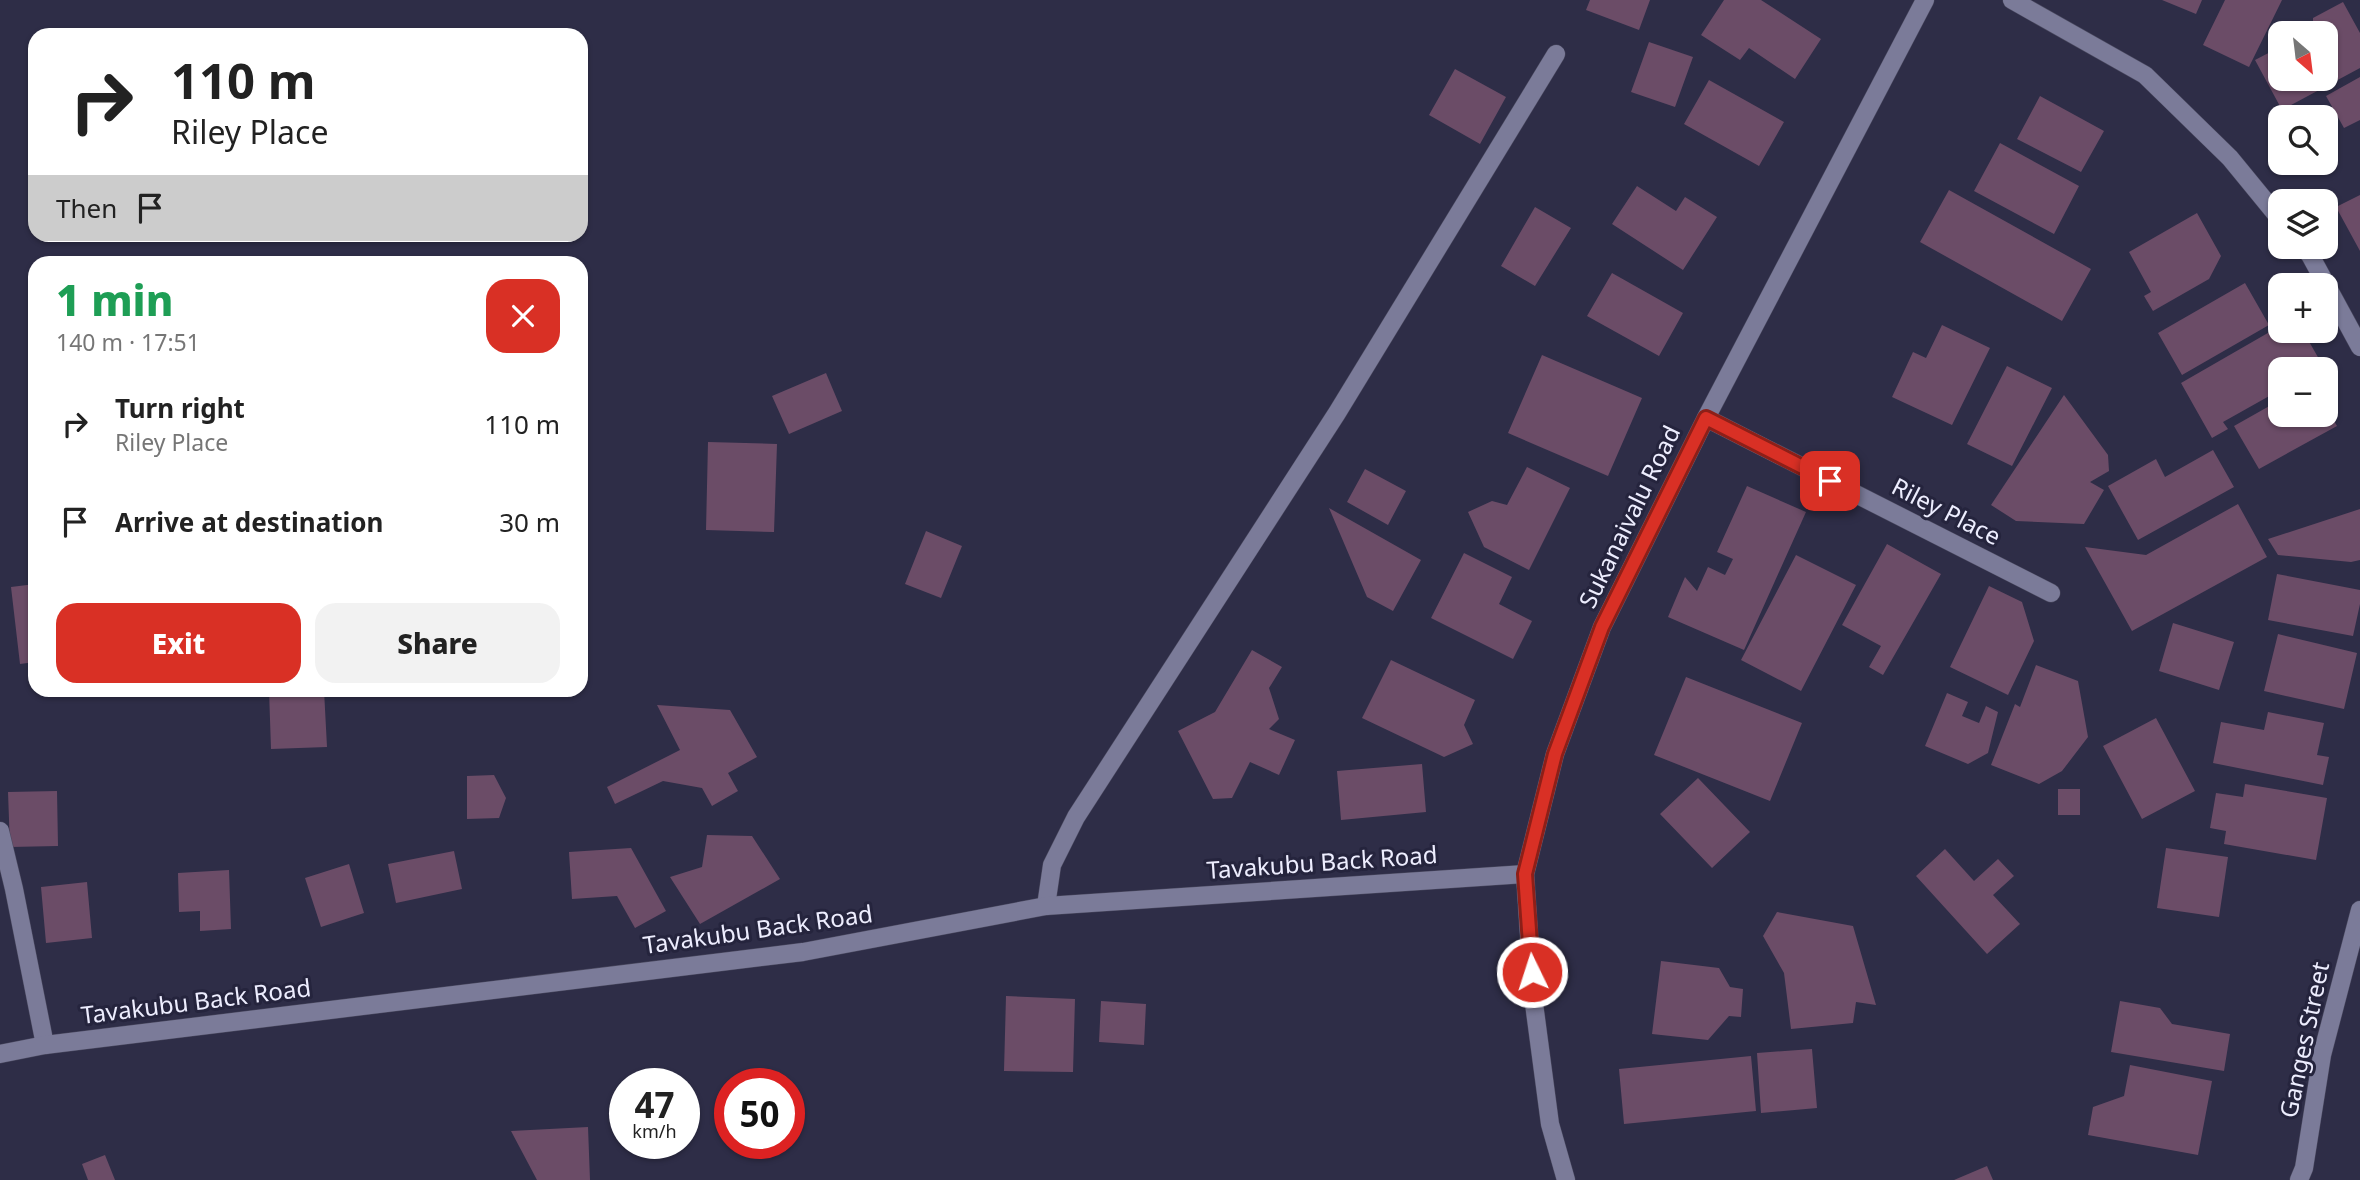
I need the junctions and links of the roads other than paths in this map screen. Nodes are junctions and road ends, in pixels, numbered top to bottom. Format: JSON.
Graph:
{"nodes":[{"id":1,"x":1925,"y":0,"type":"edge"},
{"id":2,"x":2012,"y":0,"type":"edge"},
{"id":3,"x":1556,"y":54,"type":"dead end"},
{"id":4,"x":2268,"y":204,"type":"edge"},
{"id":5,"x":2310,"y":259,"type":"edge"},
{"id":6,"x":2360,"y":347,"type":"edge"},
{"id":7,"x":1706,"y":418,"type":"junction"},
{"id":8,"x":2051,"y":593,"type":"dead end"},
{"id":9,"x":0,"y":831,"type":"edge"},
{"id":10,"x":1525,"y":874,"type":"junction"},
{"id":11,"x":1046,"y":906,"type":"junction"},
{"id":12,"x":2360,"y":911,"type":"edge"},
{"id":13,"x":45,"y":1045,"type":"junction"},
{"id":14,"x":0,"y":1054,"type":"edge"},
{"id":15,"x":1566,"y":1180,"type":"edge"},
{"id":16,"x":2299,"y":1180,"type":"edge"}],
"edges":[{"from":1,"to":7,"type":"street","name":"Sukanaivalu Road"},
{"from":2,"to":4,"type":"street"},
{"from":3,"to":11,"type":"street"},
{"from":5,"to":6,"type":"street"},
{"from":7,"to":8,"type":"street","name":"Riley Place"},
{"from":7,"to":10,"type":"street","name":"Sukanaivalu Road"},
{"from":9,"to":13,"type":"street"},
{"from":10,"to":11,"type":"street","name":"Tavakubu Back Road"},
{"from":10,"to":15,"type":"street","name":"Sukanaivalu Road"},
{"from":11,"to":13,"type":"street","name":"Tavakubu Back Road"},
{"from":12,"to":16,"type":"street","name":"Ganges Street"},
{"from":13,"to":14,"type":"street","name":"Tavakubu Back Road"}]}
